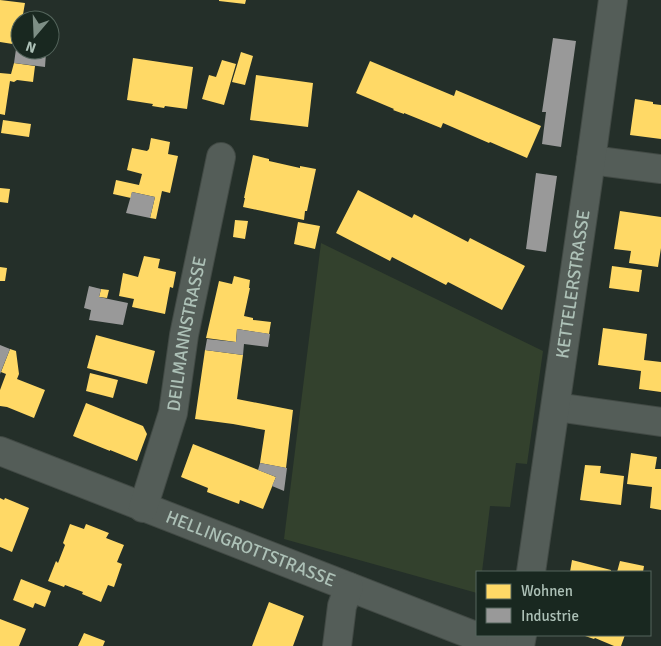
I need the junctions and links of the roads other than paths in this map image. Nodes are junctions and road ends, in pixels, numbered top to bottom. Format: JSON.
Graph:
{"nodes":[{"id":1,"x":613,"y":0,"type":"edge"},
{"id":2,"x":221,"y":157,"type":"dead end"},
{"id":3,"x":591,"y":160,"type":"junction"},
{"id":4,"x":661,"y":169,"type":"edge"},
{"id":5,"x":556,"y":407,"type":"junction"},
{"id":6,"x":661,"y":422,"type":"edge"},
{"id":7,"x":0,"y":451,"type":"edge"},
{"id":8,"x":143,"y":508,"type":"junction"},
{"id":9,"x":531,"y":571,"type":"edge"},
{"id":10,"x":349,"y":587,"type":"junction"},
{"id":11,"x":336,"y":646,"type":"edge"},
{"id":12,"x":501,"y":646,"type":"edge"}],
"edges":[{"from":1,"to":3,"type":"street","name":"KETTELERSTRASSE"},
{"from":2,"to":8,"type":"street","name":"DEILMANNSTRASSE"},
{"from":3,"to":4,"type":"street"},
{"from":3,"to":5,"type":"street","name":"KETTELERSTRASSE"},
{"from":5,"to":6,"type":"street"},
{"from":5,"to":9,"type":"street","name":"KETTELERSTRASSE"},
{"from":7,"to":8,"type":"street","name":"HELLINGROTTSTRASSE"},
{"from":8,"to":10,"type":"street","name":"HELLINGROTTSTRASSE"},
{"from":10,"to":11,"type":"street"},
{"from":10,"to":12,"type":"street","name":"HELLINGROTTSTRASSE"}]}
